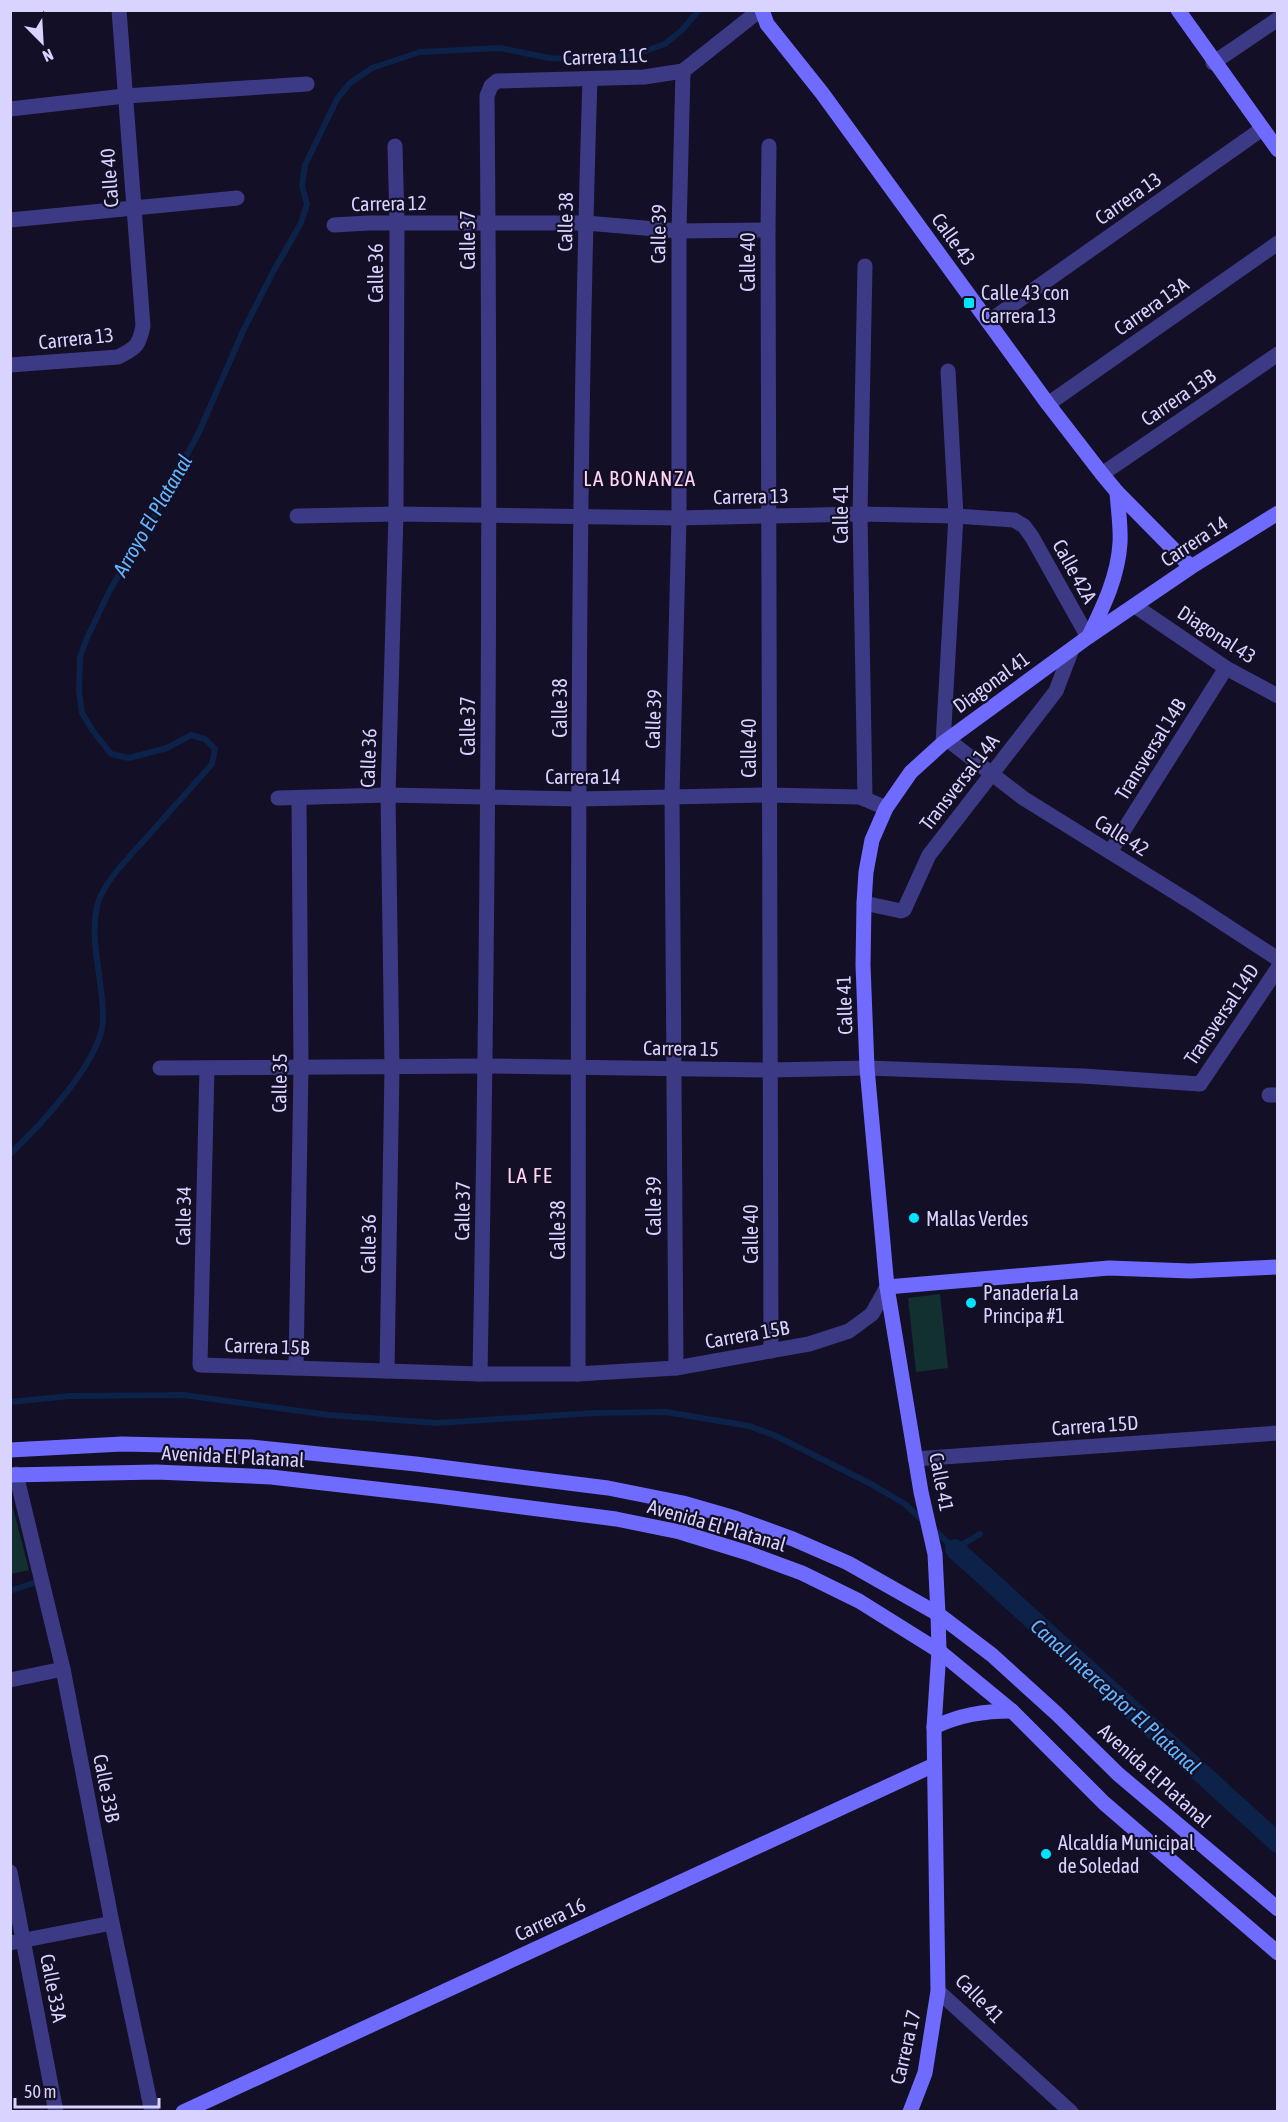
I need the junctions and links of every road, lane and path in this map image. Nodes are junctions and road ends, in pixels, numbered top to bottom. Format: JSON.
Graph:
{"nodes":[{"id":1,"x":119,"y":10,"type":"edge"},
{"id":2,"x":761,"y":10,"type":"edge"},
{"id":3,"x":1178,"y":10,"type":"edge"},
{"id":4,"x":1278,"y":19,"type":"edge"},
{"id":5,"x":1213,"y":63,"type":"junction"},
{"id":6,"x":683,"y":71,"type":"junction"},
{"id":7,"x":590,"y":79,"type":"junction"},
{"id":8,"x":497,"y":81,"type":"joint"},
{"id":9,"x":307,"y":84,"type":"dead end"},
{"id":10,"x":125,"y":96,"type":"junction"},
{"id":11,"x":10,"y":109,"type":"edge"},
{"id":12,"x":1269,"y":132,"type":"edge"},
{"id":13,"x":394,"y":146,"type":"dead end"},
{"id":14,"x":769,"y":146,"type":"dead end"},
{"id":15,"x":1278,"y":150,"type":"edge"},
{"id":16,"x":237,"y":198,"type":"dead end"},
{"id":17,"x":133,"y":209,"type":"junction"},
{"id":18,"x":10,"y":220,"type":"edge"},
{"id":19,"x":397,"y":223,"type":"junction"},
{"id":20,"x":488,"y":223,"type":"junction"},
{"id":21,"x":586,"y":223,"type":"junction"},
{"id":22,"x":334,"y":225,"type":"dead end"},
{"id":23,"x":768,"y":230,"type":"junction"},
{"id":24,"x":679,"y":231,"type":"junction"},
{"id":25,"x":1278,"y":243,"type":"edge"},
{"id":26,"x":865,"y":266,"type":"dead end"},
{"id":27,"x":988,"y":322,"type":"junction"},
{"id":28,"x":140,"y":341,"type":"joint"},
{"id":29,"x":1278,"y":354,"type":"edge"},
{"id":30,"x":10,"y":365,"type":"edge"},
{"id":31,"x":948,"y":371,"type":"dead end"},
{"id":32,"x":1048,"y":404,"type":"junction"},
{"id":33,"x":1102,"y":474,"type":"junction"},
{"id":34,"x":1117,"y":492,"type":"junction"},
{"id":35,"x":1278,"y":513,"type":"edge"},
{"id":36,"x":396,"y":514,"type":"junction"},
{"id":37,"x":860,"y":514,"type":"junction"},
{"id":38,"x":488,"y":515,"type":"junction"},
{"id":39,"x":297,"y":516,"type":"dead end"},
{"id":40,"x":956,"y":516,"type":"junction"},
{"id":41,"x":768,"y":517,"type":"junction"},
{"id":42,"x":581,"y":518,"type":"junction"},
{"id":43,"x":679,"y":518,"type":"junction"},
{"id":44,"x":1024,"y":526,"type":"joint"},
{"id":45,"x":1191,"y":567,"type":"junction"},
{"id":46,"x":1135,"y":606,"type":"junction"},
{"id":47,"x":1088,"y":637,"type":"junction"},
{"id":48,"x":1072,"y":649,"type":"junction"},
{"id":49,"x":1226,"y":668,"type":"junction"},
{"id":50,"x":1278,"y":696,"type":"edge"},
{"id":51,"x":946,"y":741,"type":"junction"},
{"id":52,"x":991,"y":774,"type":"junction"},
{"id":53,"x":388,"y":795,"type":"junction"},
{"id":54,"x":769,"y":795,"type":"junction"},
{"id":55,"x":488,"y":796,"type":"junction"},
{"id":56,"x":672,"y":796,"type":"junction"},
{"id":57,"x":278,"y":798,"type":"dead end"},
{"id":58,"x":299,"y":798,"type":"junction"},
{"id":59,"x":864,"y":798,"type":"junction"},
{"id":60,"x":579,"y":799,"type":"junction"},
{"id":61,"x":886,"y":808,"type":"junction"},
{"id":62,"x":1110,"y":852,"type":"junction"},
{"id":63,"x":864,"y":903,"type":"junction"},
{"id":64,"x":1278,"y":959,"type":"edge"},
{"id":65,"x":1278,"y":968,"type":"edge"},
{"id":66,"x":486,"y":1066,"type":"junction"},
{"id":67,"x":301,"y":1067,"type":"junction"},
{"id":68,"x":160,"y":1068,"type":"dead end"},
{"id":69,"x":207,"y":1068,"type":"junction"},
{"id":70,"x":392,"y":1068,"type":"junction"},
{"id":71,"x":579,"y":1068,"type":"junction"},
{"id":72,"x":867,"y":1068,"type":"junction"},
{"id":73,"x":674,"y":1069,"type":"junction"},
{"id":74,"x":771,"y":1070,"type":"junction"},
{"id":75,"x":1200,"y":1083,"type":"joint"},
{"id":76,"x":1278,"y":1267,"type":"edge"},
{"id":77,"x":887,"y":1287,"type":"junction"},
{"id":78,"x":771,"y":1351,"type":"junction"},
{"id":79,"x":200,"y":1365,"type":"joint"},
{"id":80,"x":296,"y":1368,"type":"junction"},
{"id":81,"x":676,"y":1368,"type":"junction"},
{"id":82,"x":387,"y":1371,"type":"junction"},
{"id":83,"x":480,"y":1374,"type":"junction"},
{"id":84,"x":578,"y":1374,"type":"junction"},
{"id":85,"x":1278,"y":1433,"type":"edge"},
{"id":86,"x":10,"y":1450,"type":"edge"},
{"id":87,"x":915,"y":1459,"type":"junction"},
{"id":88,"x":13,"y":1474,"type":"edge"},
{"id":89,"x":939,"y":1614,"type":"junction"},
{"id":90,"x":939,"y":1651,"type":"junction"},
{"id":91,"x":63,"y":1669,"type":"junction"},
{"id":92,"x":10,"y":1680,"type":"edge"},
{"id":93,"x":1012,"y":1711,"type":"junction"},
{"id":94,"x":934,"y":1727,"type":"junction"},
{"id":95,"x":934,"y":1765,"type":"junction"},
{"id":96,"x":10,"y":1872,"type":"edge"},
{"id":97,"x":1278,"y":1909,"type":"edge"},
{"id":98,"x":112,"y":1923,"type":"junction"},
{"id":99,"x":17,"y":1942,"type":"edge"},
{"id":100,"x":1278,"y":1953,"type":"edge"},
{"id":101,"x":938,"y":1991,"type":"junction"},
{"id":102,"x":56,"y":2112,"type":"edge"},
{"id":103,"x":152,"y":2112,"type":"edge"},
{"id":104,"x":183,"y":2112,"type":"edge"},
{"id":105,"x":910,"y":2112,"type":"edge"},
{"id":106,"x":1071,"y":2112,"type":"edge"}],
"edges":[{"from":1,"to":10,"type":"street","name":"Calle 40"},
{"from":2,"to":6,"type":"street","name":"Carrera 11C"},
{"from":2,"to":27,"type":"main road","name":"Calle 43"},
{"from":3,"to":5,"type":"main road"},
{"from":4,"to":5,"type":"street"},
{"from":5,"to":12,"type":"main road"},
{"from":6,"to":7,"type":"street","name":"Carrera 11C"},
{"from":6,"to":24,"type":"street","name":"Calle 39"},
{"from":7,"to":8,"type":"street","name":"Carrera 11C"},
{"from":7,"to":21,"type":"street","name":"Calle 38"},
{"from":8,"to":20,"type":"street","name":"Calle 37"},
{"from":9,"to":10,"type":"street"},
{"from":10,"to":11,"type":"street"},
{"from":10,"to":17,"type":"street","name":"Calle 40"},
{"from":12,"to":15,"type":"main road"},
{"from":12,"to":27,"type":"street","name":"Carrera 13"},
{"from":13,"to":19,"type":"street","name":"Calle 36"},
{"from":14,"to":23,"type":"street","name":"Calle 40"},
{"from":16,"to":17,"type":"street"},
{"from":17,"to":18,"type":"street"},
{"from":17,"to":28,"type":"street","name":"Calle 40"},
{"from":19,"to":20,"type":"street","name":"Carrera 12"},
{"from":19,"to":22,"type":"street","name":"Carrera 12"},
{"from":19,"to":36,"type":"street","name":"Calle 36"},
{"from":20,"to":21,"type":"street","name":"Carrera 12"},
{"from":20,"to":38,"type":"street","name":"Calle 37"},
{"from":21,"to":24,"type":"street","name":"Carrera 12"},
{"from":21,"to":42,"type":"street","name":"Calle 38"},
{"from":23,"to":24,"type":"street","name":"Carrera 12"},
{"from":23,"to":41,"type":"street","name":"Calle 40"},
{"from":24,"to":43,"type":"street","name":"Calle 39"},
{"from":25,"to":32,"type":"street","name":"Carrera 13A"},
{"from":26,"to":37,"type":"street","name":"Calle 41"},
{"from":27,"to":32,"type":"main road","name":"Calle 43"},
{"from":28,"to":30,"type":"street","name":"Carrera 13"},
{"from":29,"to":33,"type":"street","name":"Carrera 13B"},
{"from":31,"to":40,"type":"street"},
{"from":32,"to":33,"type":"main road","name":"Calle 43"},
{"from":33,"to":34,"type":"main road","name":"Calle 43"},
{"from":34,"to":45,"type":"main road","name":"Calle 43"},
{"from":34,"to":47,"type":"main road"},
{"from":35,"to":45,"type":"main road","name":"Carrera 14"},
{"from":36,"to":38,"type":"street","name":"Carrera 13"},
{"from":36,"to":39,"type":"street","name":"Carrera 13"},
{"from":36,"to":53,"type":"street","name":"Calle 36"},
{"from":37,"to":40,"type":"street","name":"Carrera 13"},
{"from":37,"to":41,"type":"street","name":"Carrera 13"},
{"from":37,"to":59,"type":"street","name":"Calle 41"},
{"from":38,"to":42,"type":"street","name":"Carrera 13"},
{"from":38,"to":55,"type":"street","name":"Calle 37"},
{"from":40,"to":44,"type":"street","name":"Carrera 13"},
{"from":40,"to":51,"type":"street"},
{"from":41,"to":43,"type":"street","name":"Carrera 13"},
{"from":41,"to":54,"type":"street","name":"Calle 40"},
{"from":42,"to":43,"type":"street","name":"Carrera 13"},
{"from":42,"to":60,"type":"street","name":"Calle 38"},
{"from":43,"to":56,"type":"street","name":"Calle 39"},
{"from":44,"to":47,"type":"street","name":"Calle 42A"},
{"from":45,"to":46,"type":"main road","name":"Carrera 14"},
{"from":46,"to":47,"type":"main road","name":"Diagonal 41"},
{"from":46,"to":49,"type":"street","name":"Diagonal 43"},
{"from":47,"to":48,"type":"main road","name":"Diagonal 41"},
{"from":48,"to":51,"type":"main road","name":"Diagonal 41"},
{"from":48,"to":52,"type":"street","name":"Transversal 14A"},
{"from":49,"to":50,"type":"street","name":"Diagonal 43"},
{"from":49,"to":62,"type":"street","name":"Transversal 14B"},
{"from":51,"to":52,"type":"street","name":"Calle 42"},
{"from":51,"to":61,"type":"main road","name":"Diagonal 41"},
{"from":52,"to":62,"type":"street","name":"Calle 42"},
{"from":52,"to":63,"type":"street","name":"Transversal 14A"},
{"from":53,"to":55,"type":"street","name":"Carrera 14"},
{"from":53,"to":58,"type":"street","name":"Carrera 14"},
{"from":53,"to":70,"type":"street","name":"Calle 36"},
{"from":54,"to":56,"type":"street","name":"Carrera 14"},
{"from":54,"to":59,"type":"street","name":"Carrera 14"},
{"from":54,"to":74,"type":"street","name":"Calle 40"},
{"from":55,"to":60,"type":"street","name":"Carrera 14"},
{"from":55,"to":66,"type":"street","name":"Calle 37"},
{"from":56,"to":60,"type":"street","name":"Carrera 14"},
{"from":56,"to":73,"type":"street","name":"Calle 39"},
{"from":57,"to":58,"type":"street","name":"Carrera 14"},
{"from":58,"to":67,"type":"street","name":"Calle 35"},
{"from":59,"to":61,"type":"street","name":"Carrera 14"},
{"from":60,"to":71,"type":"street","name":"Calle 38"},
{"from":61,"to":63,"type":"main road","name":"Calle 41"},
{"from":62,"to":64,"type":"street","name":"Calle 42"},
{"from":63,"to":72,"type":"main road","name":"Calle 41"},
{"from":65,"to":75,"type":"street","name":"Transversal 14D"},
{"from":66,"to":70,"type":"street","name":"Carrera 15"},
{"from":66,"to":71,"type":"street","name":"Carrera 15"},
{"from":66,"to":83,"type":"street","name":"Calle 37"},
{"from":67,"to":69,"type":"street","name":"Carrera 15"},
{"from":67,"to":70,"type":"street","name":"Carrera 15"},
{"from":67,"to":80,"type":"street","name":"Calle 35"},
{"from":68,"to":69,"type":"street","name":"Carrera 15"},
{"from":69,"to":79,"type":"street","name":"Calle 34"},
{"from":70,"to":82,"type":"street","name":"Calle 36"},
{"from":71,"to":73,"type":"street","name":"Carrera 15"},
{"from":71,"to":84,"type":"street","name":"Calle 38"},
{"from":72,"to":74,"type":"street","name":"Carrera 15"},
{"from":72,"to":75,"type":"street","name":"Carrera 15"},
{"from":72,"to":77,"type":"main road","name":"Calle 41"},
{"from":73,"to":74,"type":"street","name":"Carrera 15"},
{"from":73,"to":81,"type":"street","name":"Calle 39"},
{"from":74,"to":78,"type":"street","name":"Calle 40"},
{"from":76,"to":77,"type":"main road"},
{"from":77,"to":78,"type":"street","name":"Carrera 15B"},
{"from":77,"to":87,"type":"main road","name":"Calle 41"},
{"from":78,"to":81,"type":"street","name":"Carrera 15B"},
{"from":79,"to":80,"type":"street","name":"Carrera 15B"},
{"from":80,"to":82,"type":"street","name":"Carrera 15B"},
{"from":81,"to":84,"type":"street","name":"Carrera 15B"},
{"from":82,"to":83,"type":"street","name":"Carrera 15B"},
{"from":83,"to":84,"type":"street","name":"Carrera 15B"},
{"from":85,"to":87,"type":"street","name":"Carrera 15D"},
{"from":86,"to":89,"type":"main road","name":"Avenida El Platanal"},
{"from":87,"to":89,"type":"main road","name":"Calle 41"},
{"from":88,"to":90,"type":"main road","name":"Avenida El Platanal"},
{"from":88,"to":91,"type":"street","name":"Calle 33B"},
{"from":89,"to":90,"type":"main road","name":"Calle 41"},
{"from":89,"to":97,"type":"main road","name":"Avenida El Platanal"},
{"from":90,"to":93,"type":"main road","name":"Avenida El Platanal"},
{"from":90,"to":94,"type":"main road","name":"Calle 41"},
{"from":91,"to":92,"type":"street"},
{"from":91,"to":98,"type":"street","name":"Calle 33B"},
{"from":93,"to":94,"type":"main road"},
{"from":93,"to":100,"type":"main road","name":"Avenida El Platanal"},
{"from":94,"to":95,"type":"main road","name":"Calle 41"},
{"from":95,"to":101,"type":"main road","name":"Calle 41"},
{"from":95,"to":104,"type":"main road","name":"Carrera 16"},
{"from":96,"to":99,"type":"street","name":"Calle 33A"},
{"from":98,"to":99,"type":"street"},
{"from":98,"to":103,"type":"street","name":"Calle 33B"},
{"from":99,"to":102,"type":"street","name":"Calle 33A"},
{"from":101,"to":105,"type":"main road","name":"Carrera 17"},
{"from":101,"to":106,"type":"street","name":"Calle 41"}]}
